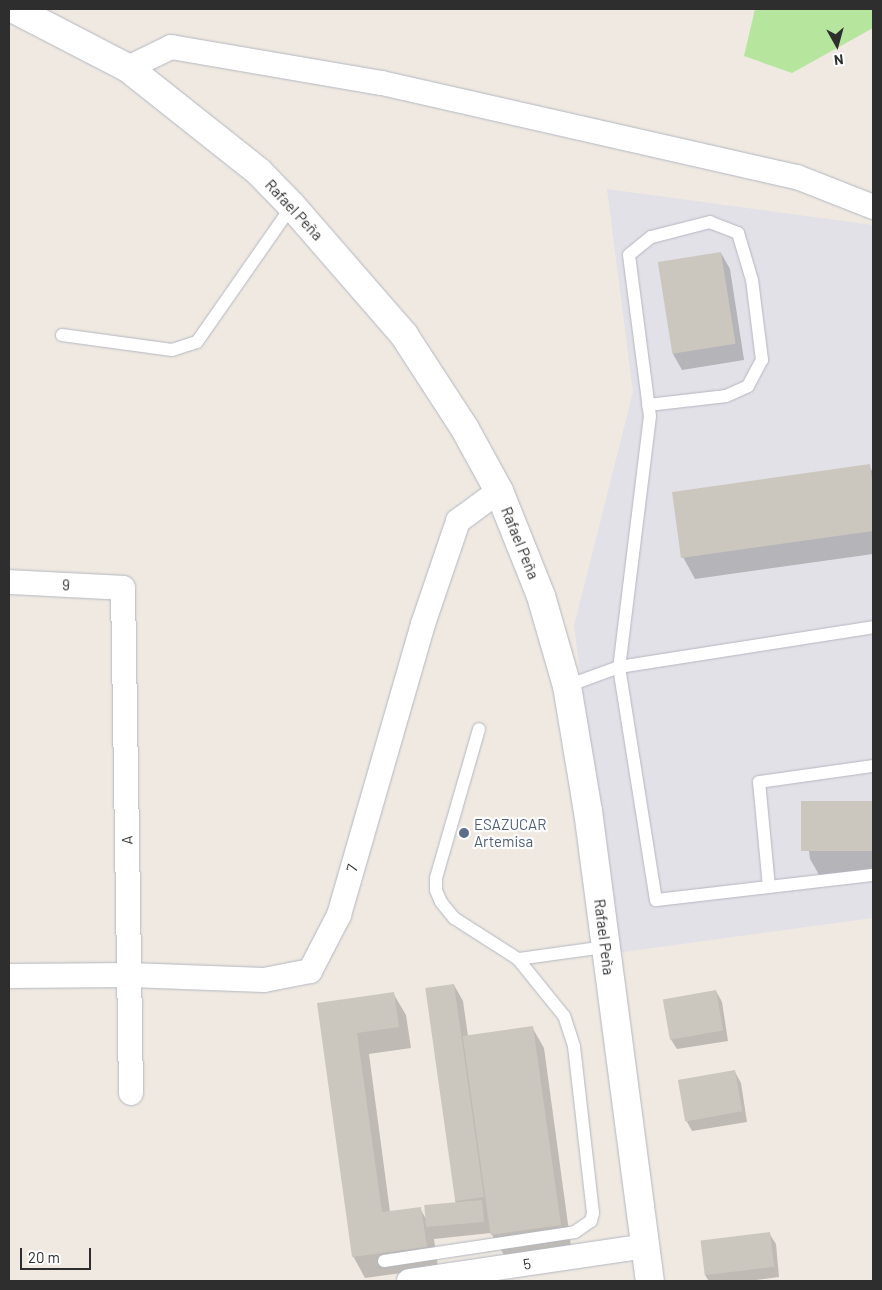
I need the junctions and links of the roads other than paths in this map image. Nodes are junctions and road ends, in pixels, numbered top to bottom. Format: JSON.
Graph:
{"nodes":[{"id":1,"x":14,"y":9,"type":"edge"},
{"id":2,"x":128,"y":68,"type":"junction"},
{"id":3,"x":292,"y":206,"type":"junction"},
{"id":4,"x":873,"y":207,"type":"edge"},
{"id":5,"x":62,"y":335,"type":"dead end"},
{"id":6,"x":648,"y":405,"type":"junction"},
{"id":7,"x":499,"y":491,"type":"junction"},
{"id":8,"x":9,"y":582,"type":"edge"},
{"id":9,"x":123,"y":588,"type":"joint"},
{"id":10,"x":873,"y":627,"type":"edge"},
{"id":11,"x":619,"y":667,"type":"junction"},
{"id":12,"x":567,"y":686,"type":"junction"},
{"id":13,"x":479,"y":729,"type":"dead end"},
{"id":14,"x":873,"y":766,"type":"edge"},
{"id":15,"x":873,"y":875,"type":"edge"},
{"id":16,"x":769,"y":887,"type":"junction"},
{"id":17,"x":605,"y":947,"type":"junction"},
{"id":18,"x":518,"y":959,"type":"junction"},
{"id":19,"x":130,"y":975,"type":"junction"},
{"id":20,"x":9,"y":976,"type":"edge"},
{"id":21,"x":131,"y":1093,"type":"dead end"},
{"id":22,"x":645,"y":1246,"type":"junction"},
{"id":23,"x":384,"y":1261,"type":"dead end"},
{"id":24,"x":409,"y":1281,"type":"edge"},
{"id":25,"x":650,"y":1281,"type":"edge"}],
"edges":[{"from":1,"to":2,"type":"street","name":"Rafael Peña"},
{"from":2,"to":3,"type":"street","name":"Rafael Peña"},
{"from":2,"to":4,"type":"street"},
{"from":3,"to":5,"type":"lane"},
{"from":3,"to":7,"type":"street","name":"Rafael Peña"},
{"from":6,"to":6,"type":"lane"},
{"from":6,"to":11,"type":"lane"},
{"from":7,"to":12,"type":"street","name":"Rafael Peña"},
{"from":7,"to":19,"type":"street","name":"7"},
{"from":8,"to":9,"type":"street","name":"9"},
{"from":9,"to":19,"type":"street","name":"A"},
{"from":10,"to":11,"type":"lane"},
{"from":11,"to":12,"type":"lane"},
{"from":11,"to":16,"type":"lane"},
{"from":12,"to":17,"type":"street","name":"Rafael Peña"},
{"from":13,"to":18,"type":"lane"},
{"from":14,"to":16,"type":"lane"},
{"from":15,"to":16,"type":"lane"},
{"from":17,"to":18,"type":"lane"},
{"from":17,"to":22,"type":"street","name":"Rafael Peña"},
{"from":18,"to":23,"type":"lane"},
{"from":19,"to":20,"type":"street","name":"7"},
{"from":19,"to":21,"type":"street","name":"A"},
{"from":22,"to":24,"type":"street","name":"5"},
{"from":22,"to":25,"type":"street","name":"Rafael Peña"}]}
